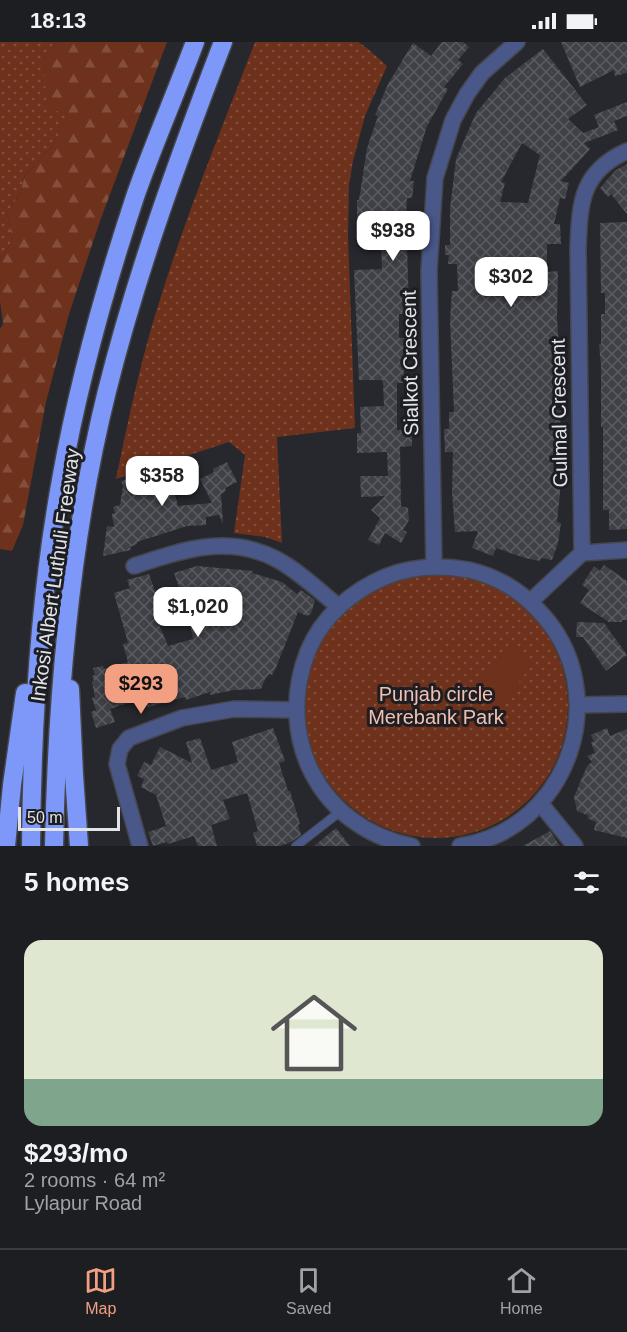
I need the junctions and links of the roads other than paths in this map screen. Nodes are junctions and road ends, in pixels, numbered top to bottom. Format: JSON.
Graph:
{"nodes":[{"id":1,"x":195,"y":42,"type":"edge"},
{"id":2,"x":223,"y":42,"type":"edge"},
{"id":3,"x":517,"y":42,"type":"edge"},
{"id":4,"x":627,"y":151,"type":"edge"},
{"id":5,"x":50,"y":550,"type":"junction"},
{"id":6,"x":627,"y":550,"type":"edge"},
{"id":7,"x":582,"y":553,"type":"junction"},
{"id":8,"x":135,"y":566,"type":"dead end"},
{"id":9,"x":434,"y":567,"type":"junction"},
{"id":10,"x":531,"y":601,"type":"junction"},
{"id":11,"x":339,"y":607,"type":"junction"},
{"id":12,"x":65,"y":643,"type":"junction"},
{"id":13,"x":627,"y":704,"type":"edge"},
{"id":14,"x":578,"y":705,"type":"junction"},
{"id":15,"x":297,"y":710,"type":"junction"},
{"id":16,"x":540,"y":803,"type":"junction"},
{"id":17,"x":341,"y":811,"type":"junction"},
{"id":18,"x":6,"y":846,"type":"edge"},
{"id":19,"x":31,"y":846,"type":"edge"},
{"id":20,"x":54,"y":846,"type":"edge"},
{"id":21,"x":80,"y":846,"type":"edge"},
{"id":22,"x":140,"y":846,"type":"edge"},
{"id":23,"x":297,"y":846,"type":"edge"},
{"id":24,"x":412,"y":846,"type":"edge"},
{"id":25,"x":460,"y":846,"type":"edge"},
{"id":26,"x":575,"y":846,"type":"edge"}],
"edges":[{"from":1,"to":5,"type":"highway","name":"Inkosi Albert Luthuli Freeway"},
{"from":2,"to":12,"type":"highway","name":"Inkosi Albert Luthuli Freeway"},
{"from":3,"to":9,"type":"street","name":"Sialkot Crescent"},
{"from":4,"to":7,"type":"street","name":"Gulmal Crescent"},
{"from":5,"to":18,"type":"highway"},
{"from":5,"to":19,"type":"highway","name":"Inkosi Albert Luthuli Freeway"},
{"from":6,"to":7,"type":"street"},
{"from":7,"to":10,"type":"street"},
{"from":8,"to":11,"type":"street"},
{"from":9,"to":10,"type":"street"},
{"from":9,"to":11,"type":"street"},
{"from":10,"to":14,"type":"street"},
{"from":11,"to":15,"type":"street"},
{"from":12,"to":20,"type":"highway","name":"Inkosi Albert Luthuli Freeway"},
{"from":12,"to":21,"type":"highway"},
{"from":13,"to":14,"type":"street"},
{"from":14,"to":16,"type":"street"},
{"from":15,"to":17,"type":"street"},
{"from":15,"to":22,"type":"street"},
{"from":16,"to":25,"type":"street"},
{"from":16,"to":26,"type":"street"},
{"from":17,"to":23,"type":"lane"},
{"from":17,"to":24,"type":"street"}]}
